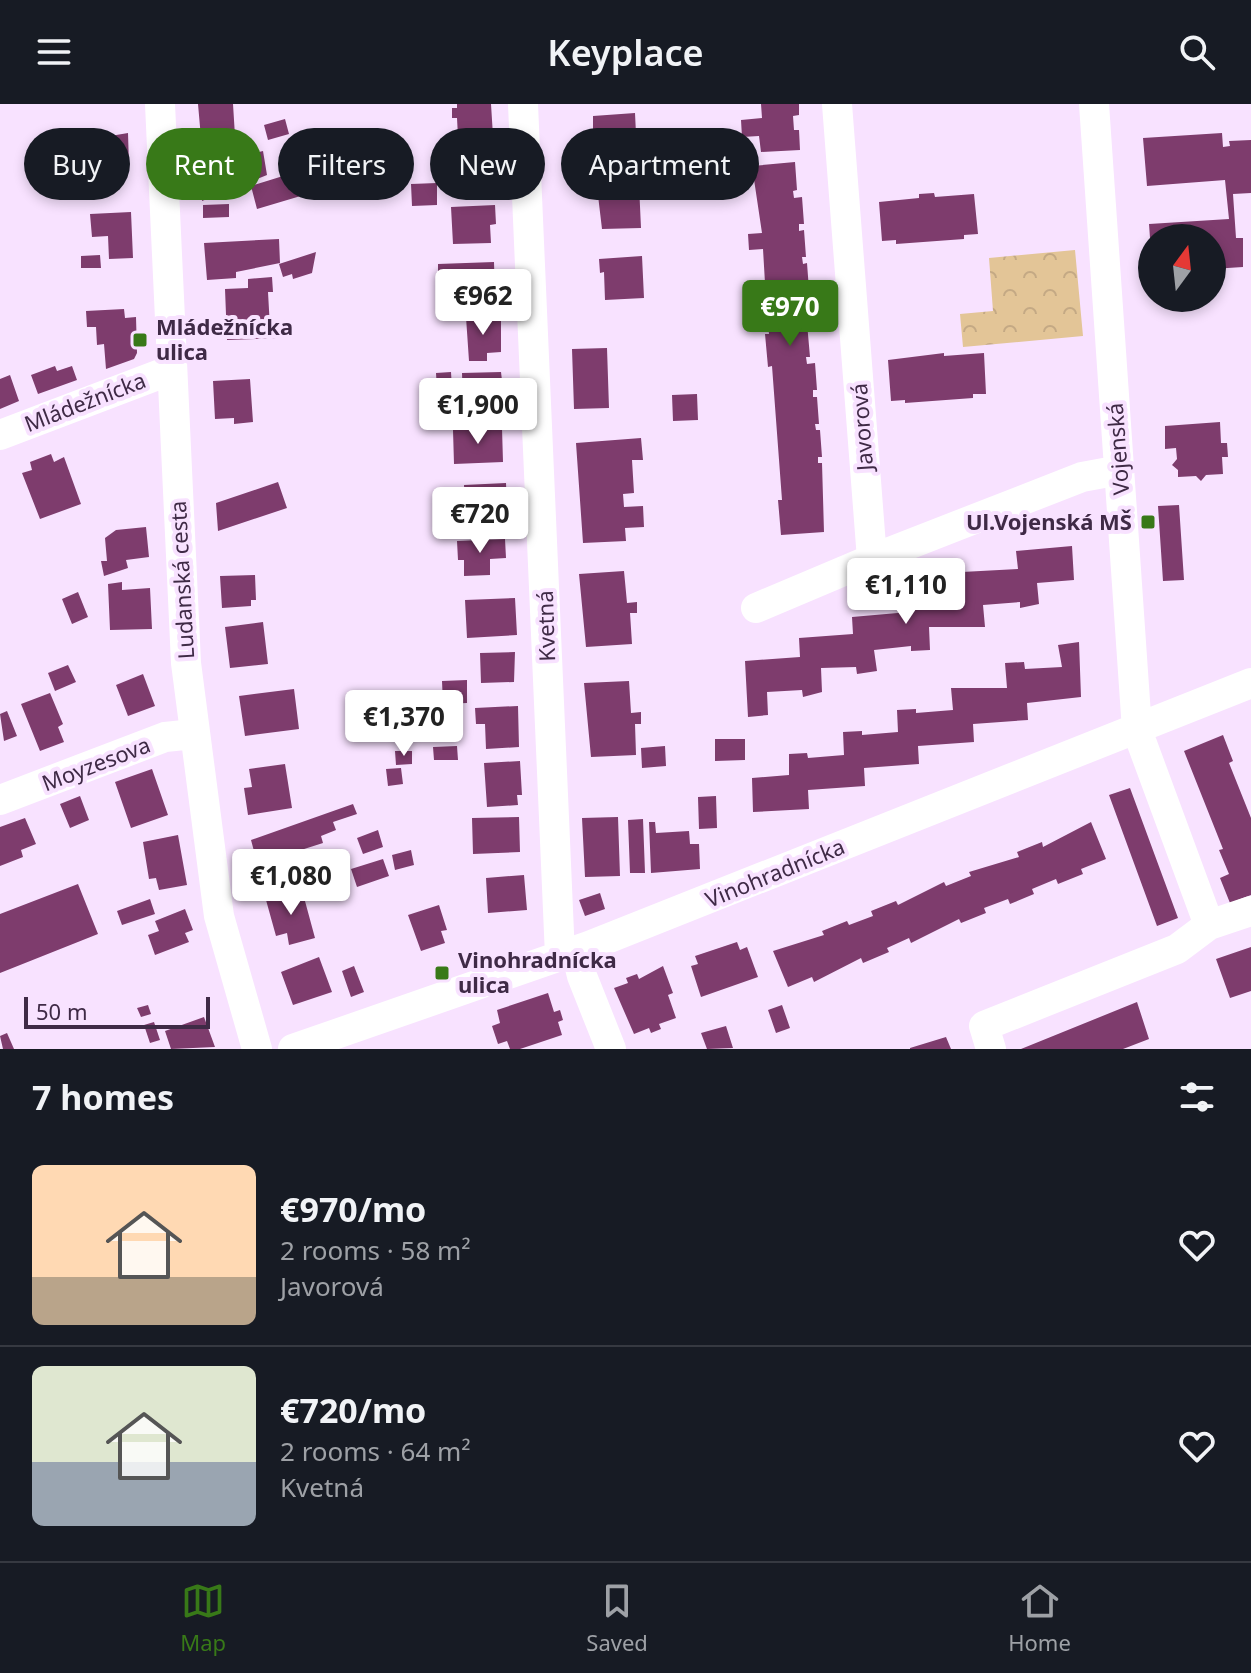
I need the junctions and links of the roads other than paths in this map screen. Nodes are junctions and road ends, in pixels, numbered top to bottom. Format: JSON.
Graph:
{"nodes":[{"id":1,"x":160,"y":104,"type":"edge"},
{"id":2,"x":523,"y":104,"type":"edge"},
{"id":3,"x":837,"y":104,"type":"edge"},
{"id":4,"x":1094,"y":104,"type":"edge"},
{"id":5,"x":171,"y":370,"type":"junction"},
{"id":6,"x":0,"y":435,"type":"edge"},
{"id":7,"x":1120,"y":470,"type":"junction"},
{"id":8,"x":872,"y":559,"type":"junction"},
{"id":9,"x":756,"y":608,"type":"dead end"},
{"id":10,"x":1251,"y":683,"type":"edge"},
{"id":11,"x":1137,"y":730,"type":"junction"},
{"id":12,"x":194,"y":734,"type":"junction"},
{"id":13,"x":0,"y":800,"type":"edge"},
{"id":14,"x":1251,"y":911,"type":"edge"},
{"id":15,"x":1209,"y":925,"type":"junction"},
{"id":16,"x":568,"y":954,"type":"junction"},
{"id":17,"x":257,"y":1049,"type":"edge"},
{"id":18,"x":293,"y":1049,"type":"edge"},
{"id":19,"x":611,"y":1049,"type":"edge"},
{"id":20,"x":991,"y":1049,"type":"edge"}],
"edges":[{"from":1,"to":5,"type":"street","name":"Ludanská cesta"},
{"from":2,"to":16,"type":"street","name":"Kvetná"},
{"from":3,"to":8,"type":"street","name":"Javorová"},
{"from":4,"to":7,"type":"street","name":"Vojenská"},
{"from":5,"to":6,"type":"street","name":"Mládežnícka"},
{"from":5,"to":12,"type":"street","name":"Ludanská cesta"},
{"from":7,"to":8,"type":"street"},
{"from":7,"to":11,"type":"street","name":"Vojenská"},
{"from":8,"to":9,"type":"street"},
{"from":10,"to":11,"type":"street","name":"Vinohradnícka"},
{"from":11,"to":15,"type":"street","name":"Vojenská"},
{"from":11,"to":16,"type":"street","name":"Vinohradnícka"},
{"from":12,"to":13,"type":"street","name":"Moyzesova"},
{"from":12,"to":17,"type":"street","name":"Ludanská cesta"},
{"from":14,"to":15,"type":"street"},
{"from":15,"to":20,"type":"street"},
{"from":16,"to":18,"type":"street","name":"Vinohradnícka"},
{"from":16,"to":19,"type":"street","name":"Kvetná"}]}
